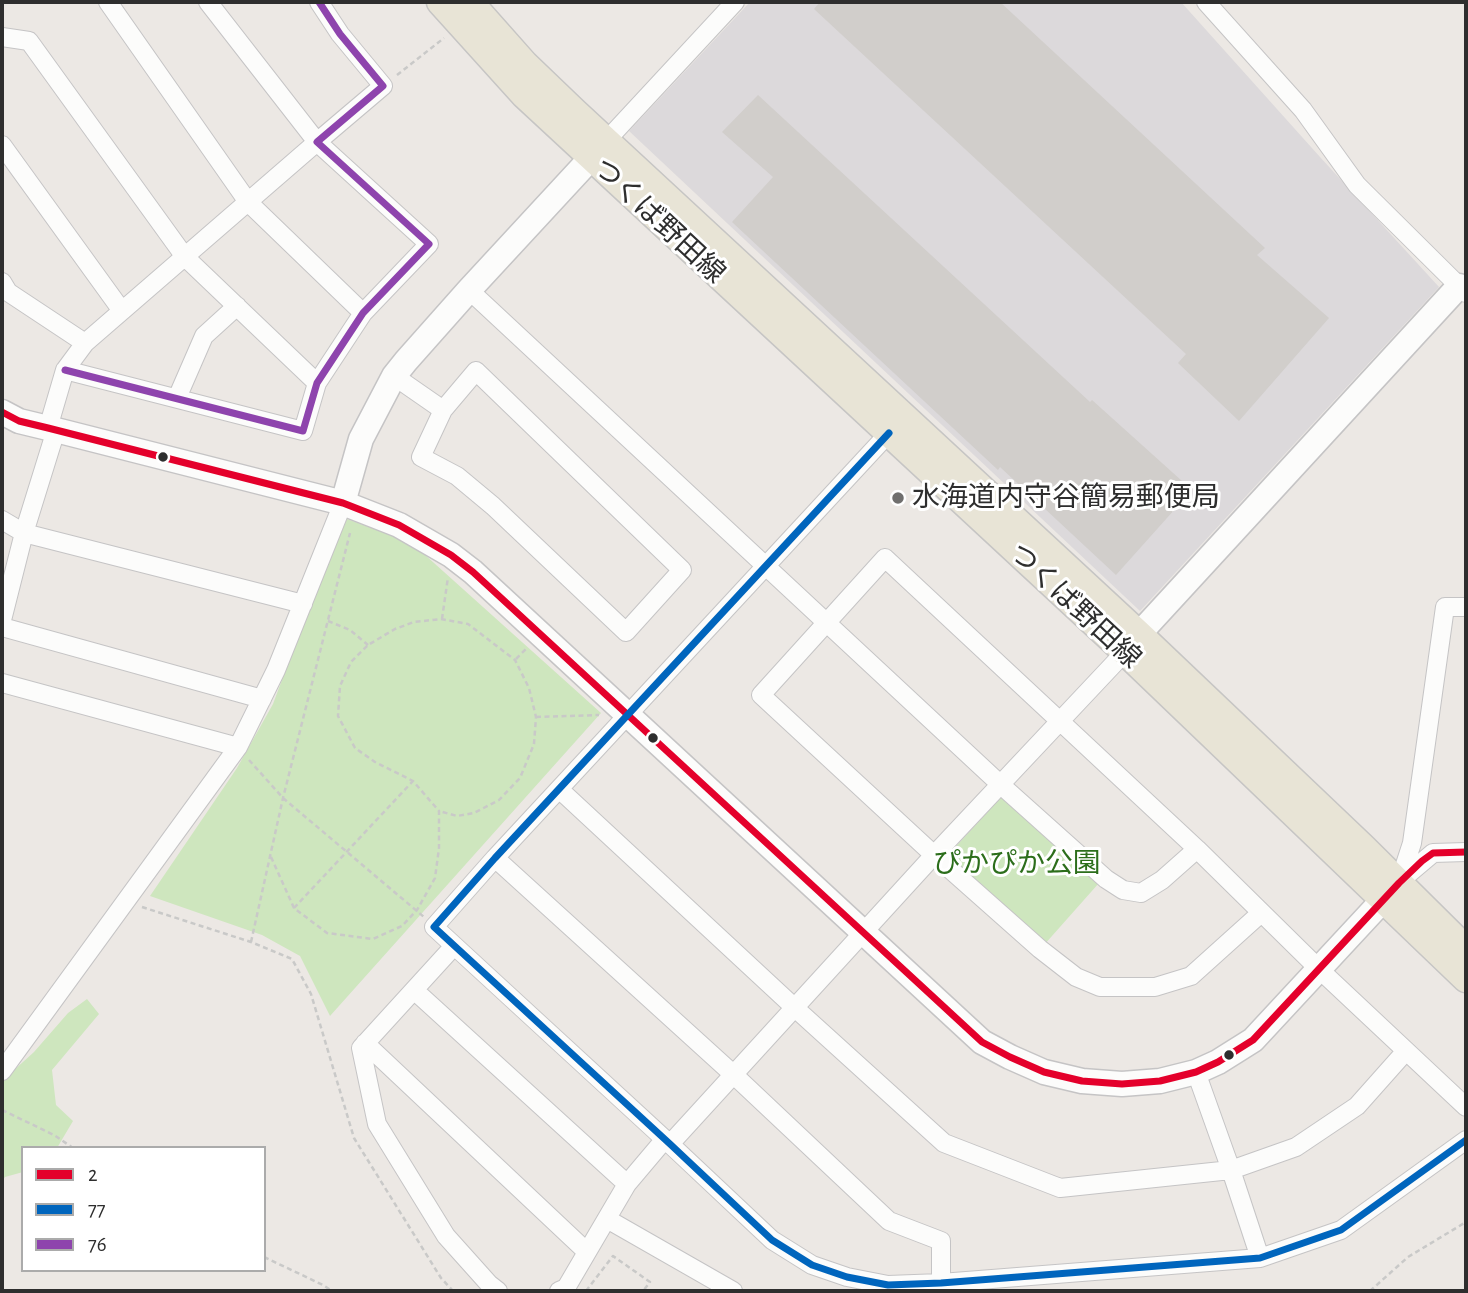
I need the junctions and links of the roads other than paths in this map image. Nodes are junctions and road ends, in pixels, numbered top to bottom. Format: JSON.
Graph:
{"nodes":[{"id":1,"x":108,"y":2,"type":"edge"},
{"id":2,"x":208,"y":2,"type":"edge"},
{"id":3,"x":319,"y":2,"type":"edge"},
{"id":4,"x":440,"y":2,"type":"edge"},
{"id":5,"x":735,"y":2,"type":"edge"},
{"id":6,"x":1206,"y":2,"type":"edge"},
{"id":7,"x":465,"y":13,"type":"edge"},
{"id":8,"x":2,"y":37,"type":"edge"},
{"id":9,"x":317,"y":142,"type":"junction"},
{"id":10,"x":2,"y":145,"type":"edge"},
{"id":11,"x":599,"y":149,"type":"junction"},
{"id":12,"x":248,"y":202,"type":"junction"},
{"id":13,"x":185,"y":257,"type":"junction"},
{"id":14,"x":2,"y":282,"type":"edge"},
{"id":15,"x":1463,"y":289,"type":"edge"},
{"id":16,"x":469,"y":290,"type":"junction"},
{"id":17,"x":237,"y":306,"type":"junction"},
{"id":18,"x":122,"y":311,"type":"junction"},
{"id":19,"x":363,"y":313,"type":"junction"},
{"id":20,"x":85,"y":343,"type":"junction"},
{"id":21,"x":65,"y":370,"type":"junction"},
{"id":22,"x":394,"y":376,"type":"junction"},
{"id":23,"x":317,"y":383,"type":"junction"},
{"id":24,"x":177,"y":398,"type":"junction"},
{"id":25,"x":443,"y":410,"type":"junction"},
{"id":26,"x":2,"y":412,"type":"edge"},
{"id":27,"x":52,"y":429,"type":"junction"},
{"id":28,"x":889,"y":433,"type":"junction"},
{"id":29,"x":343,"y":503,"type":"junction"},
{"id":30,"x":2,"y":520,"type":"edge"},
{"id":31,"x":24,"y":533,"type":"junction"},
{"id":32,"x":764,"y":566,"type":"junction"},
{"id":33,"x":303,"y":604,"type":"junction"},
{"id":34,"x":1466,"y":607,"type":"edge"},
{"id":35,"x":2,"y":620,"type":"edge"},
{"id":36,"x":825,"y":623,"type":"junction"},
{"id":37,"x":2,"y":627,"type":"edge"},
{"id":38,"x":1132,"y":643,"type":"junction"},
{"id":39,"x":2,"y":683,"type":"edge"},
{"id":40,"x":262,"y":699,"type":"junction"},
{"id":41,"x":627,"y":715,"type":"junction"},
{"id":42,"x":1060,"y":721,"type":"junction"},
{"id":43,"x":238,"y":747,"type":"junction"},
{"id":44,"x":1001,"y":785,"type":"junction"},
{"id":45,"x":559,"y":789,"type":"junction"},
{"id":46,"x":1197,"y":849,"type":"junction"},
{"id":47,"x":1466,"y":852,"type":"edge"},
{"id":48,"x":934,"y":855,"type":"junction"},
{"id":49,"x":495,"y":858,"type":"junction"},
{"id":50,"x":1391,"y":892,"type":"junction"},
{"id":51,"x":1261,"y":912,"type":"junction"},
{"id":52,"x":864,"y":932,"type":"junction"},
{"id":53,"x":454,"y":946,"type":"junction"},
{"id":54,"x":1466,"y":949,"type":"edge"},
{"id":55,"x":1320,"y":970,"type":"junction"},
{"id":56,"x":1466,"y":979,"type":"edge"},
{"id":57,"x":414,"y":990,"type":"junction"},
{"id":58,"x":795,"y":1008,"type":"junction"},
{"id":59,"x":365,"y":1043,"type":"junction"},
{"id":60,"x":1405,"y":1052,"type":"junction"},
{"id":61,"x":2,"y":1071,"type":"edge"},
{"id":62,"x":1196,"y":1072,"type":"junction"},
{"id":63,"x":734,"y":1075,"type":"junction"},
{"id":64,"x":1466,"y":1107,"type":"edge"},
{"id":65,"x":1466,"y":1140,"type":"edge"},
{"id":66,"x":667,"y":1142,"type":"junction"},
{"id":67,"x":1231,"y":1170,"type":"junction"},
{"id":68,"x":627,"y":1184,"type":"junction"},
{"id":69,"x":607,"y":1219,"type":"junction"},
{"id":70,"x":587,"y":1252,"type":"junction"},
{"id":71,"x":1259,"y":1258,"type":"junction"},
{"id":72,"x":841,"y":1283,"type":"edge"},
{"id":73,"x":941,"y":1283,"type":"junction"},
{"id":74,"x":1053,"y":1283,"type":"edge"},
{"id":75,"x":498,"y":1291,"type":"edge"},
{"id":76,"x":559,"y":1291,"type":"edge"},
{"id":77,"x":733,"y":1291,"type":"edge"}],
"edges":[{"from":1,"to":12,"type":"street"},
{"from":2,"to":9,"type":"street"},
{"from":3,"to":9,"type":"street"},
{"from":4,"to":7,"type":"main road","name":"つくば野田線"},
{"from":5,"to":11,"type":"street"},
{"from":6,"to":15,"type":"street"},
{"from":7,"to":11,"type":"main road","name":"つくば野田線"},
{"from":8,"to":13,"type":"street"},
{"from":9,"to":12,"type":"street"},
{"from":9,"to":19,"type":"street"},
{"from":10,"to":18,"type":"street"},
{"from":11,"to":16,"type":"street"},
{"from":11,"to":28,"type":"main road","name":"つくば野田線"},
{"from":11,"to":38,"type":"main road","name":"つくば野田線"},
{"from":12,"to":13,"type":"street"},
{"from":12,"to":19,"type":"street"},
{"from":13,"to":17,"type":"street"},
{"from":13,"to":18,"type":"street"},
{"from":14,"to":20,"type":"street"},
{"from":15,"to":38,"type":"street"},
{"from":16,"to":22,"type":"street"},
{"from":16,"to":32,"type":"street"},
{"from":17,"to":23,"type":"street"},
{"from":17,"to":24,"type":"street"},
{"from":18,"to":20,"type":"street"},
{"from":19,"to":23,"type":"street"},
{"from":20,"to":21,"type":"street"},
{"from":21,"to":24,"type":"street"},
{"from":21,"to":27,"type":"street"},
{"from":22,"to":25,"type":"street"},
{"from":22,"to":29,"type":"street"},
{"from":23,"to":24,"type":"street"},
{"from":25,"to":25,"type":"street"},
{"from":26,"to":27,"type":"street"},
{"from":27,"to":29,"type":"street"},
{"from":27,"to":31,"type":"street"},
{"from":28,"to":32,"type":"street"},
{"from":28,"to":38,"type":"main road","name":"つくば野田線"},
{"from":29,"to":33,"type":"street"},
{"from":29,"to":41,"type":"street"},
{"from":30,"to":31,"type":"street"},
{"from":31,"to":33,"type":"street"},
{"from":31,"to":35,"type":"street"},
{"from":32,"to":36,"type":"street"},
{"from":32,"to":41,"type":"street"},
{"from":33,"to":40,"type":"street"},
{"from":34,"to":50,"type":"street"},
{"from":36,"to":42,"type":"street"},
{"from":36,"to":44,"type":"street"},
{"from":36,"to":48,"type":"street"},
{"from":37,"to":40,"type":"street"},
{"from":38,"to":42,"type":"street"},
{"from":38,"to":50,"type":"main road","name":"つくば野田線"},
{"from":39,"to":43,"type":"street"},
{"from":40,"to":43,"type":"street"},
{"from":41,"to":45,"type":"street"},
{"from":41,"to":52,"type":"street"},
{"from":42,"to":44,"type":"street"},
{"from":42,"to":46,"type":"street"},
{"from":43,"to":61,"type":"street"},
{"from":44,"to":46,"type":"street"},
{"from":44,"to":48,"type":"street"},
{"from":45,"to":49,"type":"street"},
{"from":45,"to":58,"type":"street"},
{"from":46,"to":51,"type":"street"},
{"from":47,"to":50,"type":"street"},
{"from":48,"to":51,"type":"street"},
{"from":48,"to":52,"type":"street"},
{"from":49,"to":53,"type":"street"},
{"from":49,"to":63,"type":"street"},
{"from":50,"to":54,"type":"main road","name":"つくば野田線"},
{"from":50,"to":55,"type":"street"},
{"from":50,"to":56,"type":"main road","name":"つくば野田線"},
{"from":51,"to":55,"type":"street"},
{"from":52,"to":58,"type":"street"},
{"from":52,"to":62,"type":"street"},
{"from":53,"to":57,"type":"street"},
{"from":53,"to":66,"type":"street"},
{"from":55,"to":60,"type":"street"},
{"from":55,"to":62,"type":"street"},
{"from":57,"to":59,"type":"street"},
{"from":57,"to":68,"type":"street"},
{"from":58,"to":63,"type":"street"},
{"from":58,"to":67,"type":"street"},
{"from":59,"to":70,"type":"street"},
{"from":59,"to":75,"type":"street"},
{"from":60,"to":64,"type":"street"},
{"from":60,"to":67,"type":"street"},
{"from":62,"to":67,"type":"street"},
{"from":63,"to":66,"type":"street"},
{"from":63,"to":73,"type":"street"},
{"from":65,"to":71,"type":"street"},
{"from":66,"to":68,"type":"street"},
{"from":66,"to":72,"type":"street"},
{"from":67,"to":71,"type":"street"},
{"from":68,"to":69,"type":"street"},
{"from":69,"to":70,"type":"street"},
{"from":69,"to":77,"type":"street"},
{"from":70,"to":76,"type":"street"},
{"from":71,"to":74,"type":"street"},
{"from":72,"to":73,"type":"street"},
{"from":73,"to":74,"type":"street"}]}
